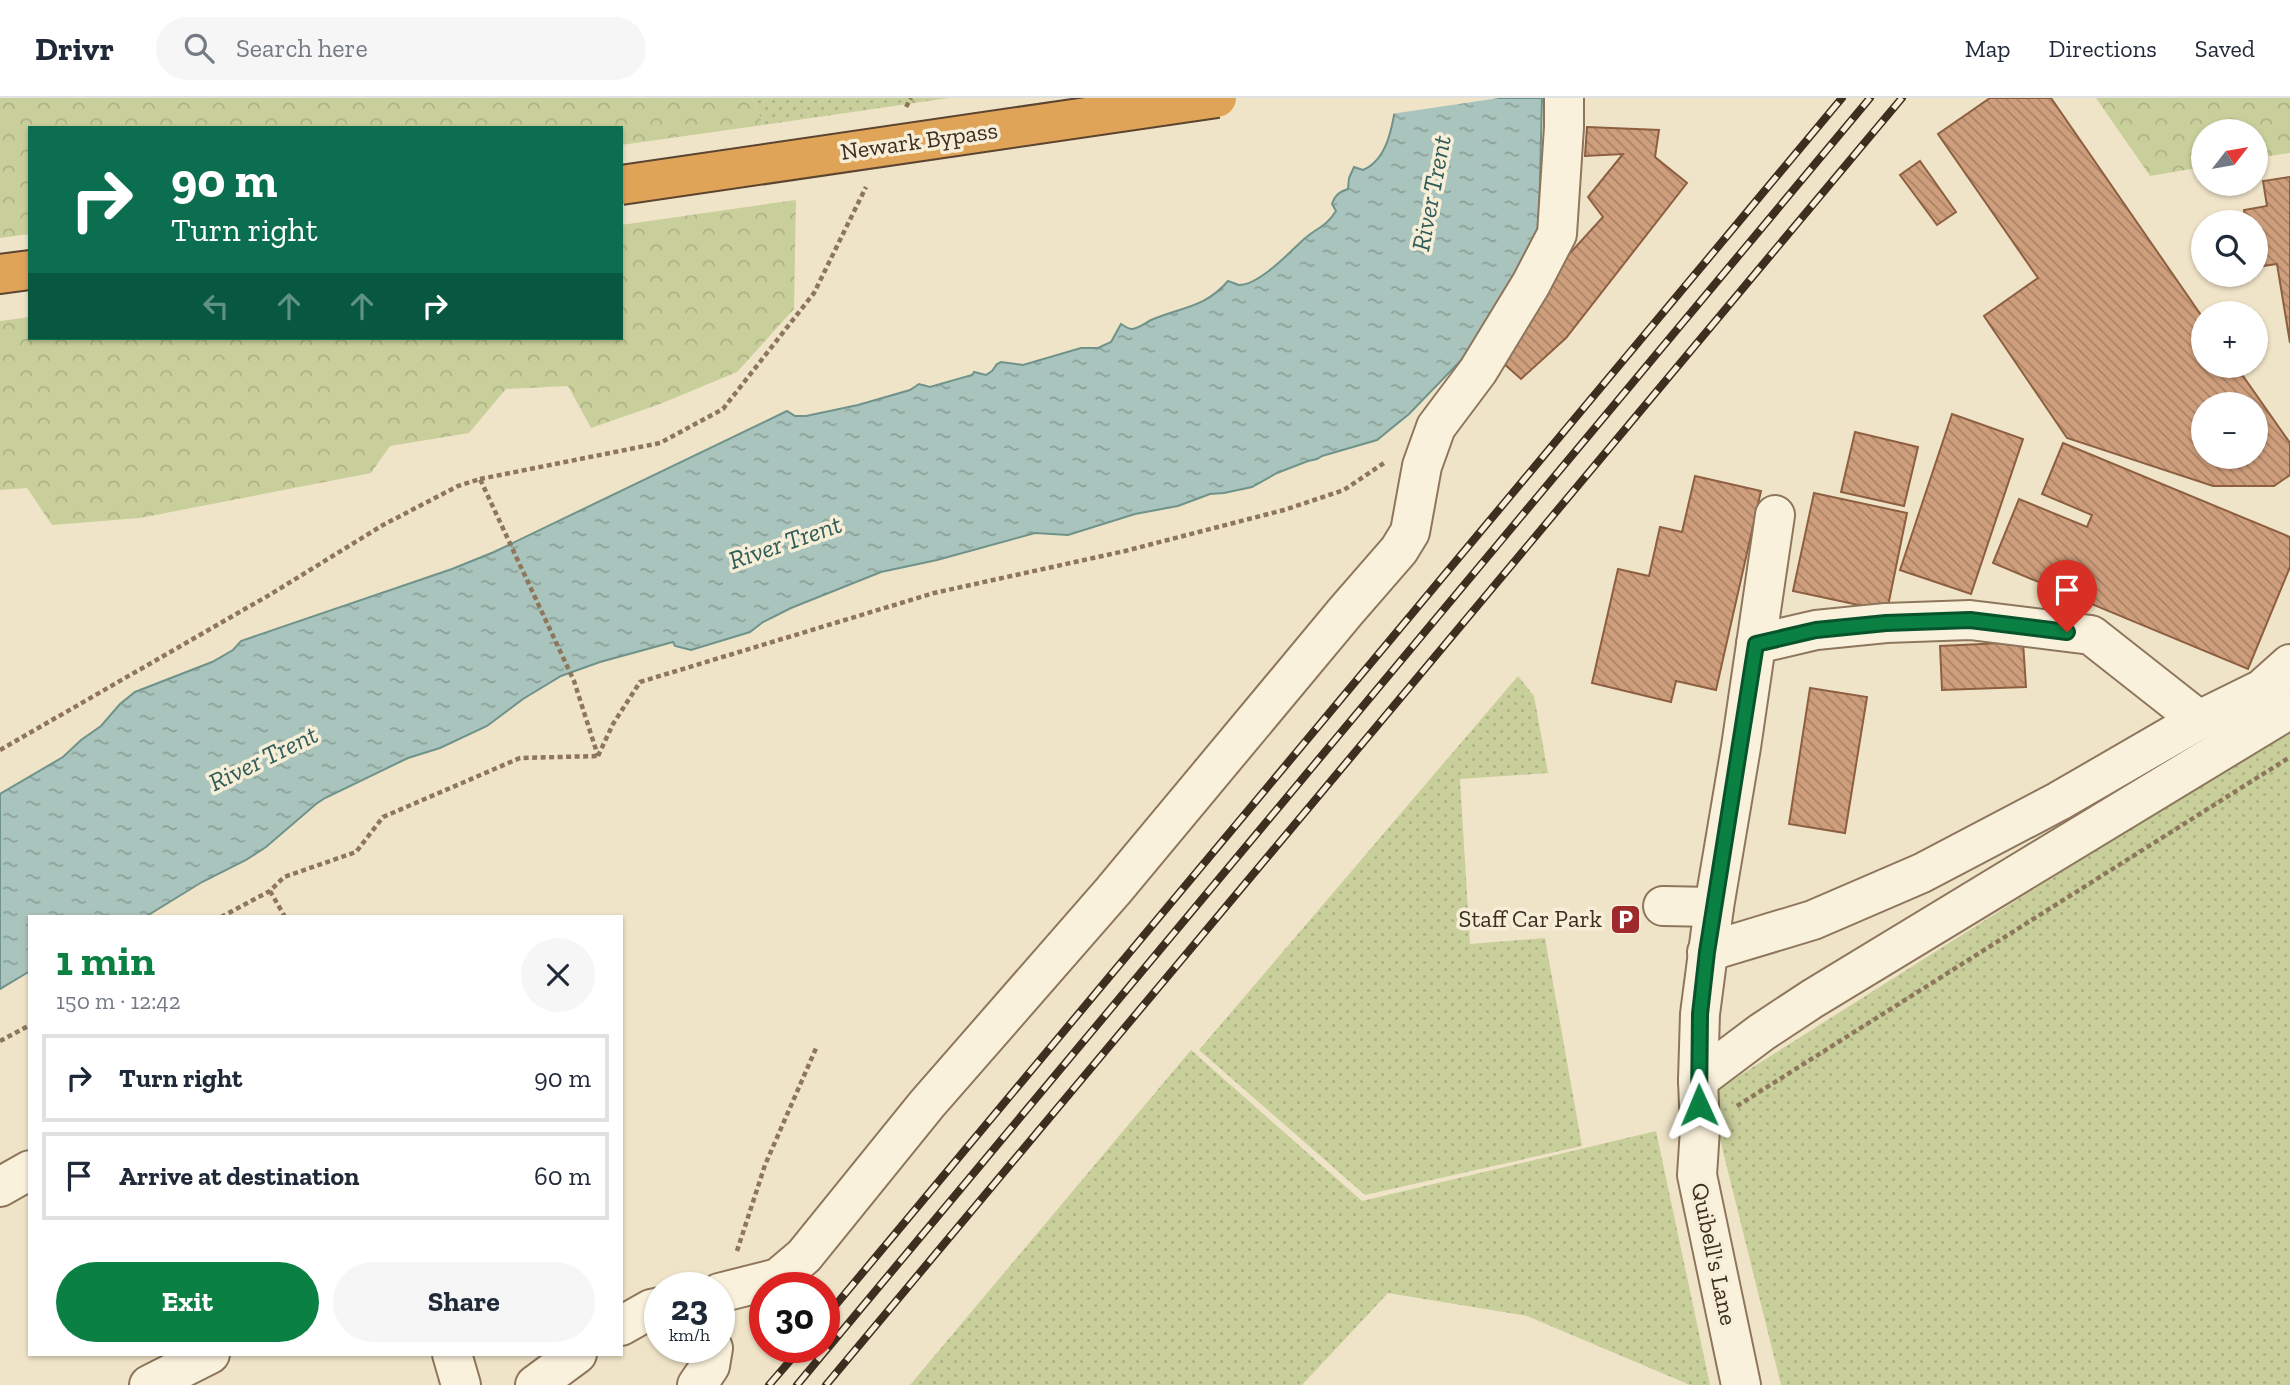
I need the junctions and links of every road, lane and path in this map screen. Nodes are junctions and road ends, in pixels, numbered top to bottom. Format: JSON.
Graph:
{"nodes":[{"id":1,"x":911,"y":98,"type":"edge"},
{"id":2,"x":1217,"y":98,"type":"edge"},
{"id":3,"x":1564,"y":98,"type":"edge"},
{"id":4,"x":905,"y":110,"type":"dead end"},
{"id":5,"x":867,"y":184,"type":"dead end"},
{"id":6,"x":623,"y":185,"type":"edge"},
{"id":7,"x":28,"y":270,"type":"edge"},
{"id":8,"x":0,"y":274,"type":"edge"},
{"id":9,"x":1431,"y":441,"type":"junction"},
{"id":10,"x":480,"y":479,"type":"junction"},
{"id":11,"x":1775,"y":516,"type":"dead end"},
{"id":12,"x":1756,"y":644,"type":"junction"},
{"id":13,"x":2290,"y":664,"type":"edge"},
{"id":14,"x":2290,"y":709,"type":"edge"},
{"id":15,"x":2199,"y":720,"type":"junction"},
{"id":16,"x":0,"y":750,"type":"edge"},
{"id":17,"x":598,"y":756,"type":"junction"},
{"id":18,"x":2290,"y":757,"type":"edge"},
{"id":19,"x":270,"y":891,"type":"junction"},
{"id":20,"x":1663,"y":906,"type":"dead end"},
{"id":21,"x":1714,"y":907,"type":"junction"},
{"id":22,"x":225,"y":915,"type":"edge"},
{"id":23,"x":284,"y":915,"type":"edge"},
{"id":24,"x":1707,"y":952,"type":"junction"},
{"id":25,"x":28,"y":1026,"type":"edge"},
{"id":26,"x":0,"y":1041,"type":"edge"},
{"id":27,"x":817,"y":1046,"type":"dead end"},
{"id":28,"x":1698,"y":1080,"type":"junction"},
{"id":29,"x":1700,"y":1129,"type":"junction"},
{"id":30,"x":28,"y":1171,"type":"edge"},
{"id":31,"x":0,"y":1187,"type":"edge"},
{"id":32,"x":730,"y":1272,"type":"edge"},
{"id":33,"x":735,"y":1295,"type":"edge"},
{"id":34,"x":644,"y":1313,"type":"edge"},
{"id":35,"x":623,"y":1324,"type":"edge"},
{"id":36,"x":205,"y":1356,"type":"edge"},
{"id":37,"x":453,"y":1356,"type":"edge"},
{"id":38,"x":574,"y":1356,"type":"edge"},
{"id":39,"x":710,"y":1363,"type":"edge"},
{"id":40,"x":149,"y":1385,"type":"edge"},
{"id":41,"x":461,"y":1385,"type":"edge"},
{"id":42,"x":535,"y":1385,"type":"edge"},
{"id":43,"x":698,"y":1385,"type":"edge"},
{"id":44,"x":1741,"y":1385,"type":"edge"}],
"edges":[{"from":1,"to":4,"type":"path"},
{"from":2,"to":6,"type":"highway","name":"Newark Bypass","bridge":true},
{"from":3,"to":9,"type":"street"},
{"from":5,"to":10,"type":"path"},
{"from":7,"to":8,"type":"highway"},
{"from":9,"to":17,"type":"path"},
{"from":9,"to":33,"type":"street"},
{"from":10,"to":16,"type":"path"},
{"from":10,"to":17,"type":"path"},
{"from":11,"to":12,"type":"street","name":"Quibell's Lane"},
{"from":12,"to":15,"type":"street"},
{"from":12,"to":21,"type":"street","name":"Quibell's Lane"},
{"from":13,"to":15,"type":"street"},
{"from":14,"to":28,"type":"street"},
{"from":15,"to":24,"type":"street"},
{"from":17,"to":19,"type":"path"},
{"from":18,"to":29,"type":"path"},
{"from":19,"to":22,"type":"path"},
{"from":19,"to":23,"type":"path"},
{"from":20,"to":21,"type":"street"},
{"from":21,"to":24,"type":"street","name":"Quibell's Lane"},
{"from":24,"to":28,"type":"street","name":"Quibell's Lane"},
{"from":25,"to":26,"type":"path"},
{"from":27,"to":32,"type":"path"},
{"from":28,"to":29,"type":"street","name":"Quibell's Lane"},
{"from":29,"to":44,"type":"street","name":"Quibell's Lane"},
{"from":30,"to":31,"type":"street"},
{"from":34,"to":35,"type":"street"},
{"from":36,"to":40,"type":"street"},
{"from":37,"to":41,"type":"street"},
{"from":38,"to":42,"type":"street"},
{"from":39,"to":43,"type":"street"}]}
